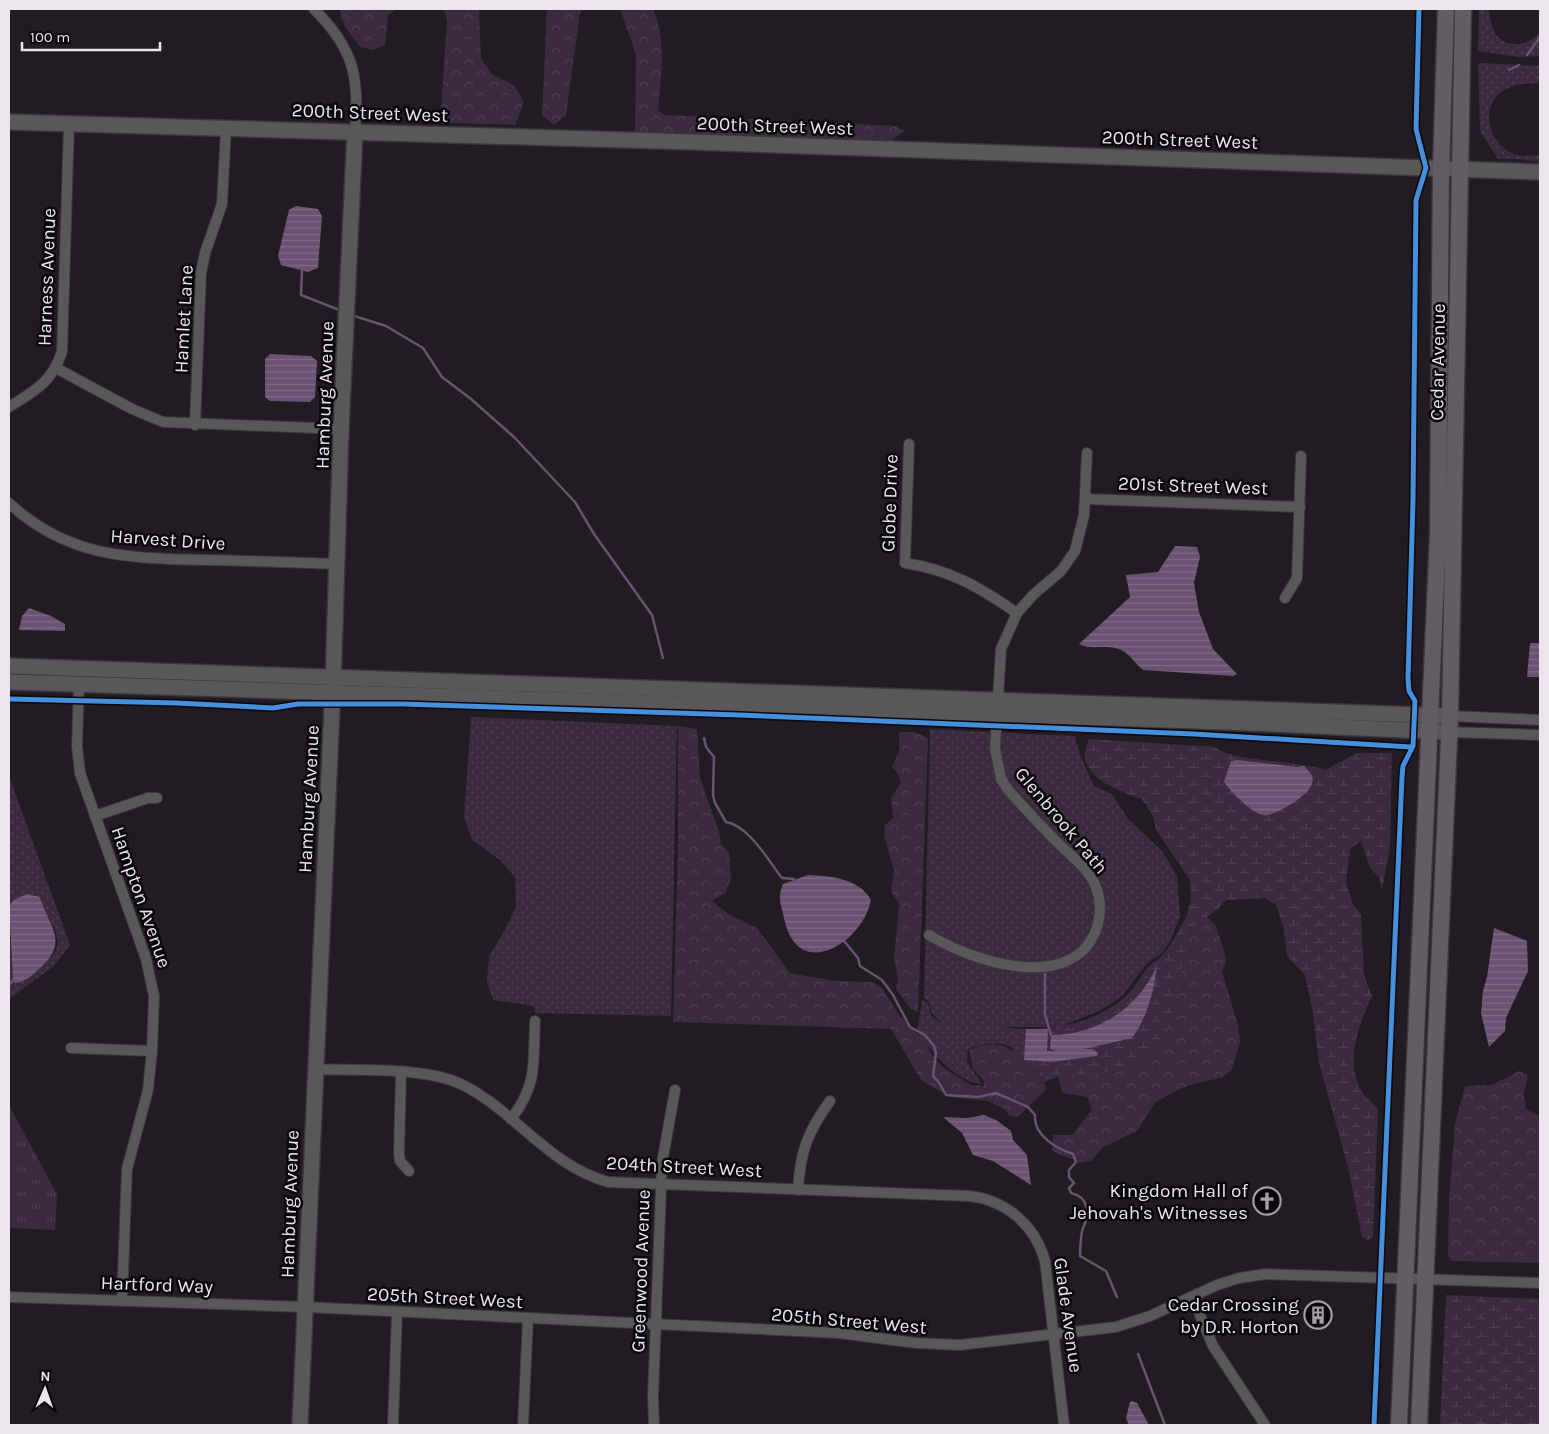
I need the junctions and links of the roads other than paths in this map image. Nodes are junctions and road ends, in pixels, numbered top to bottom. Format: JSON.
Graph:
{"nodes":[{"id":1,"x":314,"y":9,"type":"edge"},
{"id":2,"x":1446,"y":9,"type":"edge"},
{"id":3,"x":1464,"y":9,"type":"edge"},
{"id":4,"x":9,"y":122,"type":"edge"},
{"id":5,"x":69,"y":124,"type":"junction"},
{"id":6,"x":226,"y":128,"type":"junction"},
{"id":7,"x":355,"y":131,"type":"junction"},
{"id":8,"x":1441,"y":168,"type":"junction"},
{"id":9,"x":1461,"y":169,"type":"junction"},
{"id":10,"x":1540,"y":172,"type":"edge"},
{"id":11,"x":56,"y":368,"type":"junction"},
{"id":12,"x":9,"y":407,"type":"edge"},
{"id":13,"x":195,"y":425,"type":"junction"},
{"id":14,"x":341,"y":430,"type":"junction"},
{"id":15,"x":909,"y":444,"type":"dead end"},
{"id":16,"x":1087,"y":453,"type":"dead end"},
{"id":17,"x":1301,"y":456,"type":"dead end"},
{"id":18,"x":1086,"y":499,"type":"junction"},
{"id":19,"x":9,"y":503,"type":"edge"},
{"id":20,"x":1300,"y":507,"type":"junction"},
{"id":21,"x":338,"y":564,"type":"junction"},
{"id":22,"x":1285,"y":598,"type":"dead end"},
{"id":23,"x":1017,"y":613,"type":"junction"},
{"id":24,"x":9,"y":666,"type":"edge"},
{"id":25,"x":9,"y":682,"type":"edge"},
{"id":26,"x":79,"y":685,"type":"junction"},
{"id":27,"x":333,"y":685,"type":"junction"},
{"id":28,"x":997,"y":699,"type":"junction"},
{"id":29,"x":997,"y":716,"type":"junction"},
{"id":30,"x":1540,"y":720,"type":"edge"},
{"id":31,"x":1430,"y":723,"type":"junction"},
{"id":32,"x":1450,"y":724,"type":"junction"},
{"id":33,"x":1540,"y":735,"type":"edge"},
{"id":34,"x":157,"y":798,"type":"dead end"},
{"id":35,"x":95,"y":816,"type":"junction"},
{"id":36,"x":929,"y":935,"type":"dead end"},
{"id":37,"x":534,"y":1020,"type":"dead end"},
{"id":38,"x":71,"y":1048,"type":"dead end"},
{"id":39,"x":152,"y":1050,"type":"junction"},
{"id":40,"x":315,"y":1069,"type":"junction"},
{"id":41,"x":401,"y":1072,"type":"junction"},
{"id":42,"x":675,"y":1090,"type":"dead end"},
{"id":43,"x":830,"y":1101,"type":"dead end"},
{"id":44,"x":511,"y":1119,"type":"junction"},
{"id":45,"x":408,"y":1171,"type":"dead end"},
{"id":46,"x":662,"y":1186,"type":"junction"},
{"id":47,"x":798,"y":1190,"type":"junction"},
{"id":48,"x":964,"y":1196,"type":"joint"},
{"id":49,"x":1405,"y":1278,"type":"junction"},
{"id":50,"x":1426,"y":1279,"type":"junction"},
{"id":51,"x":1540,"y":1283,"type":"edge"},
{"id":52,"x":1192,"y":1296,"type":"junction"},
{"id":53,"x":9,"y":1297,"type":"edge"},
{"id":54,"x":122,"y":1300,"type":"junction"},
{"id":55,"x":305,"y":1307,"type":"junction"},
{"id":56,"x":397,"y":1312,"type":"junction"},
{"id":57,"x":528,"y":1319,"type":"junction"},
{"id":58,"x":655,"y":1326,"type":"junction"},
{"id":59,"x":1053,"y":1335,"type":"junction"},
{"id":60,"x":300,"y":1425,"type":"edge"},
{"id":61,"x":392,"y":1425,"type":"edge"},
{"id":62,"x":523,"y":1425,"type":"edge"},
{"id":63,"x":654,"y":1425,"type":"edge"},
{"id":64,"x":1064,"y":1425,"type":"edge"},
{"id":65,"x":1265,"y":1425,"type":"edge"},
{"id":66,"x":1399,"y":1425,"type":"edge"},
{"id":67,"x":1419,"y":1425,"type":"edge"}],
"edges":[{"from":1,"to":7,"type":"street","name":"Hamburg Avenue"},
{"from":2,"to":8,"type":"main road","name":"Cedar Avenue"},
{"from":3,"to":9,"type":"main road","name":"Cedar Avenue"},
{"from":4,"to":5,"type":"main road","name":"200th Street West"},
{"from":5,"to":6,"type":"main road","name":"200th Street West"},
{"from":5,"to":11,"type":"street","name":"Harness Avenue"},
{"from":6,"to":7,"type":"main road","name":"200th Street West"},
{"from":6,"to":13,"type":"street","name":"Hamlet Lane"},
{"from":7,"to":8,"type":"main road","name":"200th Street West"},
{"from":7,"to":14,"type":"main road","name":"Hamburg Avenue"},
{"from":8,"to":9,"type":"main road","name":"200th Street West"},
{"from":8,"to":31,"type":"main road","name":"Cedar Avenue"},
{"from":9,"to":10,"type":"main road","name":"200th Street West"},
{"from":9,"to":32,"type":"main road","name":"Cedar Avenue"},
{"from":11,"to":12,"type":"street","name":"Harness Avenue"},
{"from":11,"to":13,"type":"street"},
{"from":13,"to":14,"type":"street"},
{"from":14,"to":21,"type":"main road","name":"Hamburg Avenue"},
{"from":15,"to":23,"type":"street","name":"Globe Drive"},
{"from":16,"to":18,"type":"street","name":"Glenbrook Path"},
{"from":17,"to":20,"type":"street"},
{"from":18,"to":20,"type":"street","name":"201st Street West"},
{"from":18,"to":23,"type":"street","name":"Glenbrook Path"},
{"from":19,"to":21,"type":"street","name":"Harvest Drive"},
{"from":20,"to":22,"type":"street"},
{"from":21,"to":27,"type":"main road","name":"Hamburg Avenue"},
{"from":23,"to":28,"type":"street","name":"Glenbrook Path"},
{"from":24,"to":27,"type":"main road"},
{"from":25,"to":26,"type":"main road"},
{"from":26,"to":27,"type":"main road"},
{"from":26,"to":35,"type":"street","name":"Hampton Avenue"},
{"from":27,"to":28,"type":"main road"},
{"from":27,"to":29,"type":"main road"},
{"from":27,"to":40,"type":"main road","name":"Hamburg Avenue"},
{"from":28,"to":29,"type":"street","name":"Glenbrook Path"},
{"from":28,"to":31,"type":"main road"},
{"from":29,"to":31,"type":"main road"},
{"from":29,"to":36,"type":"street","name":"Glenbrook Path"},
{"from":30,"to":32,"type":"street"},
{"from":31,"to":32,"type":"main road"},
{"from":31,"to":49,"type":"main road","name":"Cedar Avenue"},
{"from":32,"to":33,"type":"street"},
{"from":32,"to":50,"type":"main road","name":"Cedar Avenue"},
{"from":34,"to":35,"type":"street"},
{"from":35,"to":39,"type":"street","name":"Hampton Avenue"},
{"from":37,"to":44,"type":"street"},
{"from":38,"to":39,"type":"street"},
{"from":39,"to":54,"type":"street","name":"Hampton Avenue"},
{"from":40,"to":41,"type":"street","name":"204th Street West"},
{"from":40,"to":55,"type":"main road","name":"Hamburg Avenue"},
{"from":41,"to":44,"type":"street","name":"204th Street West"},
{"from":41,"to":45,"type":"street"},
{"from":42,"to":46,"type":"street","name":"Greenwood Avenue"},
{"from":43,"to":47,"type":"street"},
{"from":44,"to":46,"type":"street","name":"204th Street West"},
{"from":46,"to":47,"type":"street","name":"204th Street West"},
{"from":46,"to":58,"type":"street","name":"Greenwood Avenue"},
{"from":47,"to":48,"type":"street","name":"204th Street West"},
{"from":48,"to":59,"type":"street","name":"Glade Avenue"},
{"from":49,"to":50,"type":"street"},
{"from":49,"to":52,"type":"street","name":"205th Street West"},
{"from":49,"to":66,"type":"main road","name":"Cedar Avenue"},
{"from":50,"to":51,"type":"street"},
{"from":50,"to":67,"type":"main road","name":"Cedar Avenue"},
{"from":52,"to":59,"type":"street","name":"205th Street West"},
{"from":52,"to":65,"type":"street"},
{"from":53,"to":54,"type":"street","name":"Hartford Way"},
{"from":54,"to":55,"type":"street","name":"Hartford Way"},
{"from":55,"to":56,"type":"street","name":"205th Street West"},
{"from":55,"to":60,"type":"main road","name":"Hamburg Avenue"},
{"from":56,"to":57,"type":"street","name":"205th Street West"},
{"from":56,"to":61,"type":"street"},
{"from":57,"to":58,"type":"street","name":"205th Street West"},
{"from":57,"to":62,"type":"street"},
{"from":58,"to":59,"type":"street","name":"205th Street West"},
{"from":58,"to":63,"type":"street","name":"Greenwood Avenue"},
{"from":59,"to":64,"type":"street","name":"Glade Avenue"}]}
